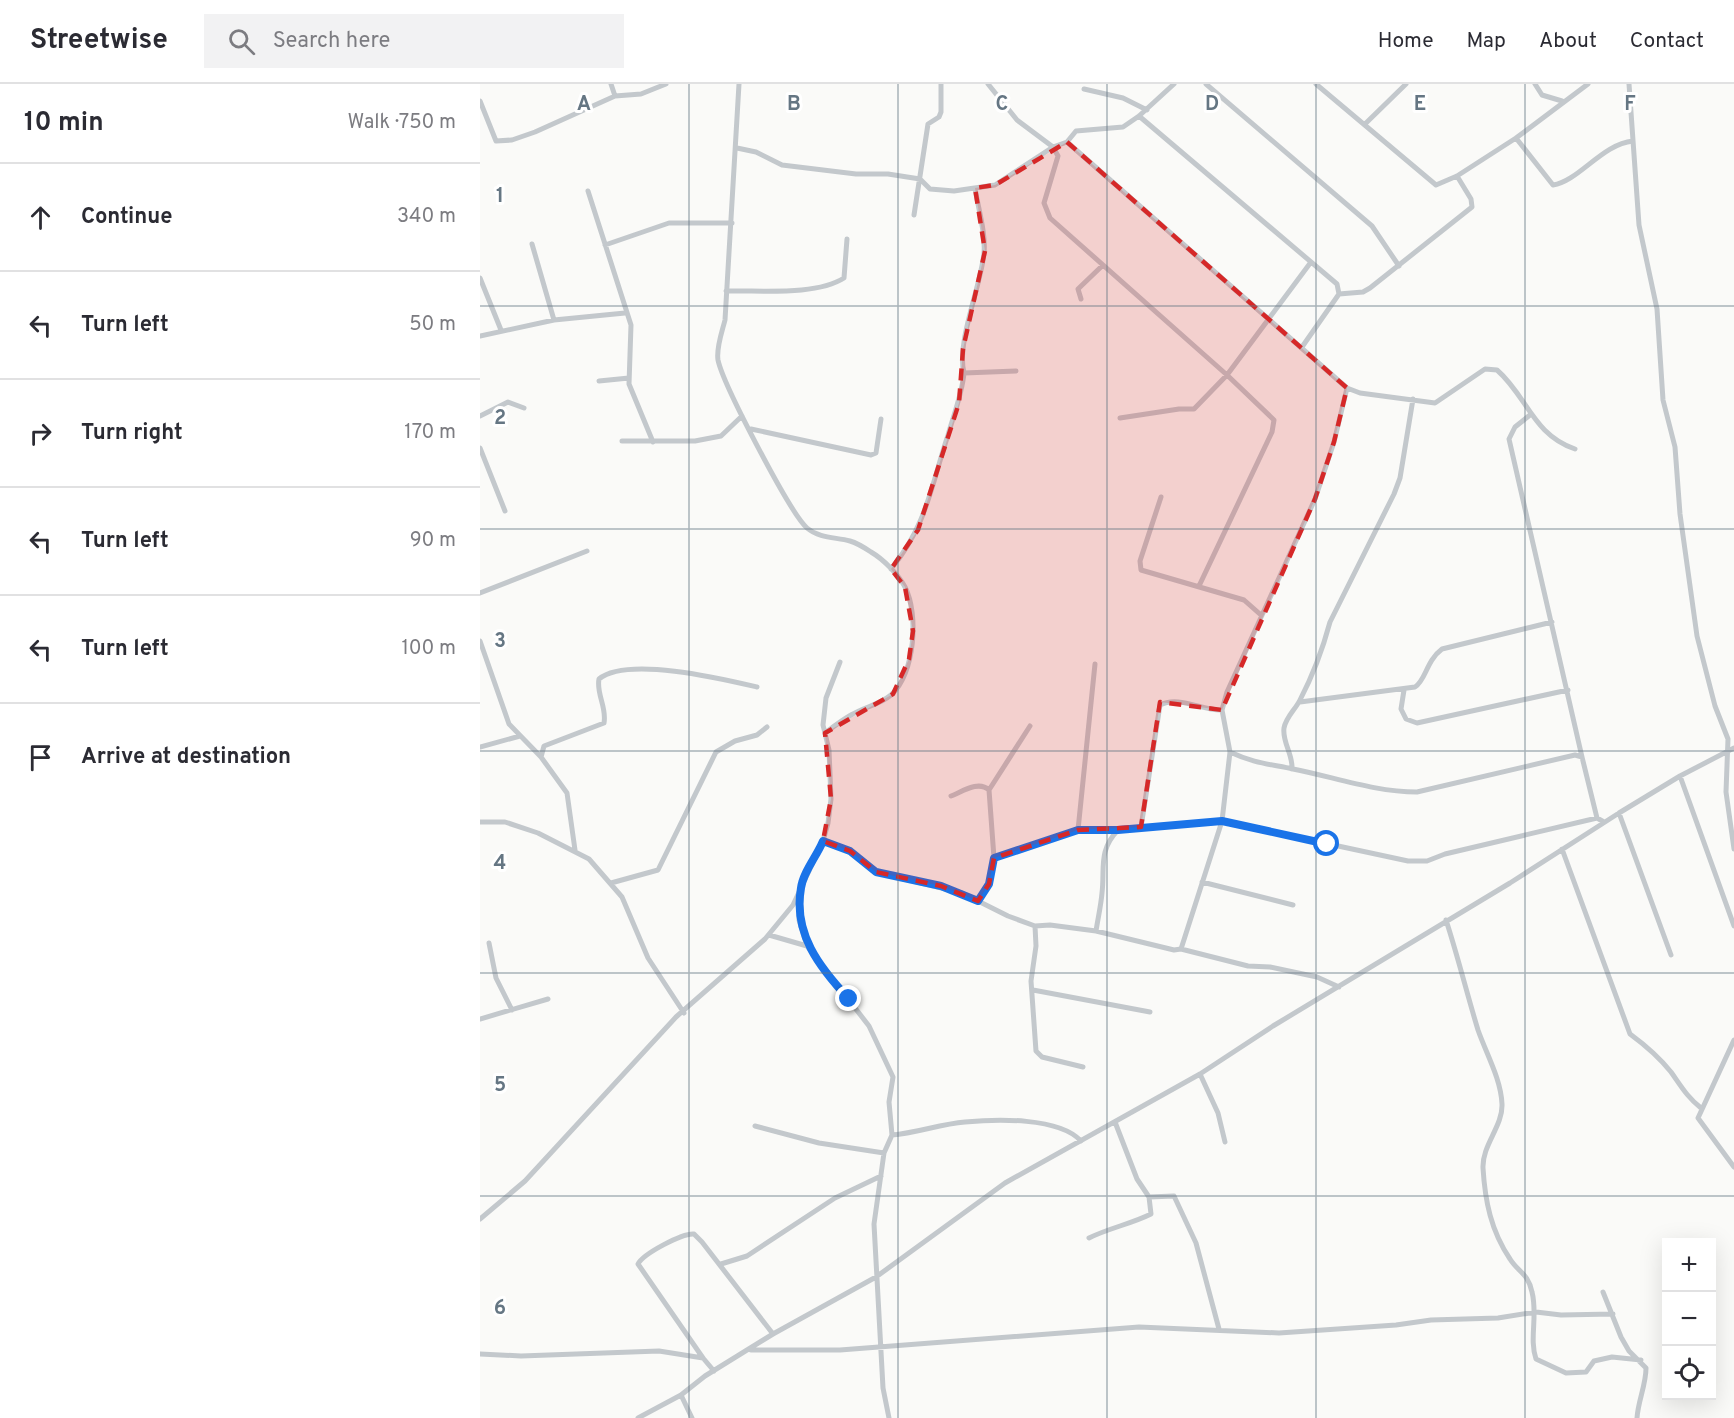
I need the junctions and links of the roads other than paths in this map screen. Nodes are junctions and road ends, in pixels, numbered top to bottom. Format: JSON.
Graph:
{"nodes":[{"id":1,"x":611,"y":84,"type":"edge"},
{"id":2,"x":666,"y":84,"type":"edge"},
{"id":3,"x":739,"y":84,"type":"edge"},
{"id":4,"x":941,"y":84,"type":"edge"},
{"id":5,"x":988,"y":84,"type":"edge"},
{"id":6,"x":1174,"y":84,"type":"edge"},
{"id":7,"x":1206,"y":84,"type":"edge"},
{"id":8,"x":1316,"y":84,"type":"edge"},
{"id":9,"x":1406,"y":84,"type":"edge"},
{"id":10,"x":1535,"y":84,"type":"edge"},
{"id":11,"x":1588,"y":84,"type":"edge"},
{"id":12,"x":1629,"y":84,"type":"edge"},
{"id":13,"x":1084,"y":89,"type":"dead end"},
{"id":14,"x":615,"y":96,"type":"junction"},
{"id":15,"x":480,"y":100,"type":"edge"},
{"id":16,"x":1563,"y":101,"type":"junction"},
{"id":17,"x":1147,"y":110,"type":"junction"},
{"id":18,"x":1139,"y":116,"type":"junction"},
{"id":19,"x":1365,"y":124,"type":"junction"},
{"id":20,"x":1516,"y":138,"type":"junction"},
{"id":21,"x":1634,"y":141,"type":"junction"},
{"id":22,"x":1066,"y":142,"type":"junction"},
{"id":23,"x":1053,"y":147,"type":"junction"},
{"id":24,"x":737,"y":148,"type":"junction"},
{"id":25,"x":1457,"y":176,"type":"junction"},
{"id":26,"x":920,"y":179,"type":"junction"},
{"id":27,"x":975,"y":188,"type":"junction"},
{"id":28,"x":588,"y":191,"type":"dead end"},
{"id":29,"x":914,"y":215,"type":"dead end"},
{"id":30,"x":732,"y":223,"type":"junction"},
{"id":31,"x":847,"y":239,"type":"dead end"},
{"id":32,"x":532,"y":244,"type":"dead end"},
{"id":33,"x":605,"y":245,"type":"junction"},
{"id":34,"x":1311,"y":262,"type":"junction"},
{"id":35,"x":1104,"y":266,"type":"junction"},
{"id":36,"x":1399,"y":266,"type":"junction"},
{"id":37,"x":480,"y":278,"type":"edge"},
{"id":38,"x":726,"y":291,"type":"junction"},
{"id":39,"x":1339,"y":294,"type":"junction"},
{"id":40,"x":1081,"y":299,"type":"dead end"},
{"id":41,"x":625,"y":313,"type":"junction"},
{"id":42,"x":1269,"y":319,"type":"junction"},
{"id":43,"x":554,"y":320,"type":"junction"},
{"id":44,"x":501,"y":330,"type":"junction"},
{"id":45,"x":480,"y":336,"type":"edge"},
{"id":46,"x":1302,"y":347,"type":"junction"},
{"id":47,"x":1016,"y":371,"type":"dead end"},
{"id":48,"x":964,"y":373,"type":"junction"},
{"id":49,"x":1227,"y":375,"type":"junction"},
{"id":50,"x":629,"y":378,"type":"junction"},
{"id":51,"x":599,"y":381,"type":"dead end"},
{"id":52,"x":1347,"y":388,"type":"junction"},
{"id":53,"x":1413,"y":399,"type":"junction"},
{"id":54,"x":524,"y":408,"type":"dead end"},
{"id":55,"x":1530,"y":415,"type":"junction"},
{"id":56,"x":480,"y":416,"type":"edge"},
{"id":57,"x":742,"y":416,"type":"junction"},
{"id":58,"x":1120,"y":418,"type":"dead end"},
{"id":59,"x":881,"y":419,"type":"dead end"},
{"id":60,"x":751,"y":429,"type":"junction"},
{"id":61,"x":622,"y":441,"type":"dead end"},
{"id":62,"x":653,"y":442,"type":"junction"},
{"id":63,"x":480,"y":448,"type":"edge"},
{"id":64,"x":1575,"y":449,"type":"dead end"},
{"id":65,"x":1161,"y":497,"type":"dead end"},
{"id":66,"x":505,"y":511,"type":"dead end"},
{"id":67,"x":587,"y":550,"type":"dead end"},
{"id":68,"x":891,"y":569,"type":"junction"},
{"id":69,"x":1199,"y":586,"type":"junction"},
{"id":70,"x":480,"y":593,"type":"edge"},
{"id":71,"x":1261,"y":615,"type":"junction"},
{"id":72,"x":1552,"y":622,"type":"junction"},
{"id":73,"x":480,"y":641,"type":"edge"},
{"id":74,"x":840,"y":662,"type":"dead end"},
{"id":75,"x":1095,"y":664,"type":"dead end"},
{"id":76,"x":757,"y":687,"type":"dead end"},
{"id":77,"x":1404,"y":690,"type":"junction"},
{"id":78,"x":1568,"y":690,"type":"junction"},
{"id":79,"x":1300,"y":702,"type":"junction"},
{"id":80,"x":1222,"y":710,"type":"junction"},
{"id":81,"x":767,"y":726,"type":"dead end"},
{"id":82,"x":1030,"y":726,"type":"dead end"},
{"id":83,"x":825,"y":733,"type":"junction"},
{"id":84,"x":520,"y":736,"type":"junction"},
{"id":85,"x":480,"y":747,"type":"edge"},
{"id":86,"x":1731,"y":749,"type":"edge"},
{"id":87,"x":1230,"y":752,"type":"junction"},
{"id":88,"x":541,"y":756,"type":"junction"},
{"id":89,"x":1582,"y":758,"type":"junction"},
{"id":90,"x":1292,"y":769,"type":"junction"},
{"id":91,"x":1680,"y":776,"type":"junction"},
{"id":92,"x":988,"y":790,"type":"junction"},
{"id":93,"x":951,"y":796,"type":"dead end"},
{"id":94,"x":1619,"y":813,"type":"junction"},
{"id":95,"x":1597,"y":818,"type":"junction"},
{"id":96,"x":1222,"y":821,"type":"junction"},
{"id":97,"x":480,"y":822,"type":"edge"},
{"id":98,"x":1604,"y":822,"type":"junction"},
{"id":99,"x":1141,"y":827,"type":"junction"},
{"id":100,"x":1078,"y":830,"type":"junction"},
{"id":101,"x":1118,"y":830,"type":"junction"},
{"id":102,"x":823,"y":841,"type":"junction"},
{"id":103,"x":1562,"y":849,"type":"junction"},
{"id":104,"x":1734,"y":849,"type":"edge"},
{"id":105,"x":575,"y":850,"type":"junction"},
{"id":106,"x":994,"y":858,"type":"junction"},
{"id":107,"x":1202,"y":882,"type":"junction"},
{"id":108,"x":611,"y":883,"type":"junction"},
{"id":109,"x":801,"y":886,"type":"junction"},
{"id":110,"x":978,"y":901,"type":"junction"},
{"id":111,"x":1293,"y":905,"type":"dead end"},
{"id":112,"x":1446,"y":920,"type":"junction"},
{"id":113,"x":1035,"y":926,"type":"junction"},
{"id":114,"x":1734,"y":926,"type":"edge"},
{"id":115,"x":1096,"y":931,"type":"junction"},
{"id":116,"x":769,"y":935,"type":"junction"},
{"id":117,"x":489,"y":943,"type":"dead end"},
{"id":118,"x":807,"y":946,"type":"junction"},
{"id":119,"x":1181,"y":949,"type":"junction"},
{"id":120,"x":1671,"y":955,"type":"dead end"},
{"id":121,"x":1339,"y":987,"type":"junction"},
{"id":122,"x":1033,"y":990,"type":"junction"},
{"id":123,"x":548,"y":999,"type":"dead end"},
{"id":124,"x":512,"y":1010,"type":"junction"},
{"id":125,"x":1150,"y":1012,"type":"dead end"},
{"id":126,"x":684,"y":1013,"type":"junction"},
{"id":127,"x":480,"y":1019,"type":"edge"},
{"id":128,"x":1734,"y":1040,"type":"edge"},
{"id":129,"x":1083,"y":1067,"type":"dead end"},
{"id":130,"x":1200,"y":1074,"type":"junction"},
{"id":131,"x":1701,"y":1108,"type":"junction"},
{"id":132,"x":1115,"y":1122,"type":"junction"},
{"id":133,"x":755,"y":1126,"type":"dead end"},
{"id":134,"x":892,"y":1135,"type":"junction"},
{"id":135,"x":1081,"y":1141,"type":"junction"},
{"id":136,"x":1225,"y":1142,"type":"dead end"},
{"id":137,"x":884,"y":1154,"type":"junction"},
{"id":138,"x":1734,"y":1167,"type":"edge"},
{"id":139,"x":881,"y":1176,"type":"junction"},
{"id":140,"x":1149,"y":1197,"type":"junction"},
{"id":141,"x":480,"y":1219,"type":"edge"},
{"id":142,"x":1089,"y":1238,"type":"dead end"},
{"id":143,"x":721,"y":1264,"type":"junction"},
{"id":144,"x":876,"y":1277,"type":"junction"},
{"id":145,"x":1603,"y":1292,"type":"dead end"},
{"id":146,"x":1536,"y":1312,"type":"junction"},
{"id":147,"x":1613,"y":1314,"type":"junction"},
{"id":148,"x":1218,"y":1329,"type":"junction"},
{"id":149,"x":773,"y":1334,"type":"junction"},
{"id":150,"x":880,"y":1347,"type":"junction"},
{"id":151,"x":751,"y":1350,"type":"junction"},
{"id":152,"x":480,"y":1354,"type":"edge"},
{"id":153,"x":703,"y":1358,"type":"junction"},
{"id":154,"x":1641,"y":1360,"type":"junction"},
{"id":155,"x":714,"y":1371,"type":"junction"},
{"id":156,"x":681,"y":1395,"type":"junction"},
{"id":157,"x":638,"y":1418,"type":"edge"},
{"id":158,"x":692,"y":1418,"type":"edge"},
{"id":159,"x":889,"y":1418,"type":"edge"},
{"id":160,"x":1637,"y":1418,"type":"edge"}],
"edges":[{"from":1,"to":14,"type":"street"},
{"from":2,"to":14,"type":"street"},
{"from":3,"to":24,"type":"street"},
{"from":4,"to":26,"type":"street"},
{"from":5,"to":23,"type":"street"},
{"from":6,"to":17,"type":"street"},
{"from":7,"to":36,"type":"street"},
{"from":8,"to":19,"type":"street"},
{"from":9,"to":19,"type":"street"},
{"from":10,"to":16,"type":"street"},
{"from":11,"to":16,"type":"street"},
{"from":12,"to":21,"type":"street"},
{"from":13,"to":17,"type":"street"},
{"from":14,"to":15,"type":"street"},
{"from":16,"to":20,"type":"street"},
{"from":17,"to":18,"type":"street"},
{"from":18,"to":22,"type":"street"},
{"from":18,"to":34,"type":"street"},
{"from":19,"to":25,"type":"street"},
{"from":20,"to":21,"type":"street"},
{"from":20,"to":25,"type":"street"},
{"from":21,"to":86,"type":"street"},
{"from":22,"to":23,"type":"street"},
{"from":22,"to":42,"type":"street"},
{"from":23,"to":27,"type":"street"},
{"from":23,"to":35,"type":"street"},
{"from":24,"to":26,"type":"street"},
{"from":24,"to":30,"type":"street"},
{"from":25,"to":36,"type":"street"},
{"from":26,"to":27,"type":"street"},
{"from":26,"to":29,"type":"street"},
{"from":27,"to":48,"type":"street"},
{"from":28,"to":33,"type":"street"},
{"from":30,"to":33,"type":"street"},
{"from":30,"to":38,"type":"street"},
{"from":31,"to":38,"type":"street"},
{"from":32,"to":43,"type":"street"},
{"from":33,"to":41,"type":"street"},
{"from":34,"to":39,"type":"street"},
{"from":34,"to":42,"type":"street"},
{"from":35,"to":40,"type":"street"},
{"from":35,"to":49,"type":"street"},
{"from":36,"to":39,"type":"street"},
{"from":37,"to":44,"type":"street"},
{"from":38,"to":57,"type":"street"},
{"from":39,"to":46,"type":"street"},
{"from":41,"to":43,"type":"street"},
{"from":41,"to":50,"type":"street"},
{"from":42,"to":46,"type":"street"},
{"from":42,"to":49,"type":"street"},
{"from":43,"to":44,"type":"street"},
{"from":44,"to":45,"type":"street"},
{"from":46,"to":52,"type":"street"},
{"from":47,"to":48,"type":"street"},
{"from":48,"to":68,"type":"street"},
{"from":49,"to":58,"type":"street"},
{"from":49,"to":69,"type":"street"},
{"from":50,"to":51,"type":"street"},
{"from":50,"to":62,"type":"street"},
{"from":52,"to":53,"type":"street"},
{"from":52,"to":71,"type":"street"},
{"from":53,"to":55,"type":"street"},
{"from":53,"to":79,"type":"street"},
{"from":54,"to":56,"type":"street"},
{"from":55,"to":64,"type":"street"},
{"from":55,"to":72,"type":"street"},
{"from":57,"to":60,"type":"street"},
{"from":57,"to":62,"type":"street"},
{"from":59,"to":60,"type":"street"},
{"from":60,"to":68,"type":"street"},
{"from":61,"to":62,"type":"street"},
{"from":63,"to":66,"type":"street"},
{"from":65,"to":69,"type":"street"},
{"from":67,"to":70,"type":"street"},
{"from":68,"to":83,"type":"street"},
{"from":69,"to":71,"type":"street"},
{"from":71,"to":80,"type":"street"},
{"from":72,"to":77,"type":"street"},
{"from":72,"to":78,"type":"street"},
{"from":73,"to":84,"type":"street"},
{"from":74,"to":83,"type":"street"},
{"from":75,"to":100,"type":"street"},
{"from":76,"to":88,"type":"street"},
{"from":77,"to":78,"type":"street"},
{"from":77,"to":79,"type":"street"},
{"from":78,"to":89,"type":"street"},
{"from":79,"to":90,"type":"street"},
{"from":80,"to":87,"type":"street"},
{"from":80,"to":99,"type":"street"},
{"from":81,"to":108,"type":"street"},
{"from":82,"to":92,"type":"street"},
{"from":83,"to":102,"type":"street"},
{"from":84,"to":85,"type":"street"},
{"from":84,"to":88,"type":"street"},
{"from":86,"to":91,"type":"street"},
{"from":86,"to":104,"type":"street"},
{"from":87,"to":90,"type":"street"},
{"from":87,"to":96,"type":"street"},
{"from":88,"to":105,"type":"street"},
{"from":89,"to":90,"type":"street"},
{"from":89,"to":95,"type":"street"},
{"from":91,"to":94,"type":"street"},
{"from":91,"to":114,"type":"street"},
{"from":92,"to":93,"type":"street"},
{"from":92,"to":106,"type":"street"},
{"from":94,"to":98,"type":"street"},
{"from":94,"to":120,"type":"street"},
{"from":95,"to":96,"type":"street"},
{"from":95,"to":98,"type":"street"},
{"from":96,"to":99,"type":"street"},
{"from":96,"to":107,"type":"street"},
{"from":97,"to":105,"type":"street"},
{"from":98,"to":103,"type":"street"},
{"from":99,"to":101,"type":"street"},
{"from":100,"to":101,"type":"street"},
{"from":100,"to":106,"type":"street"},
{"from":101,"to":115,"type":"street"},
{"from":102,"to":109,"type":"street"},
{"from":102,"to":110,"type":"street"},
{"from":103,"to":112,"type":"street"},
{"from":103,"to":131,"type":"street"},
{"from":105,"to":108,"type":"street"},
{"from":106,"to":110,"type":"street"},
{"from":107,"to":111,"type":"street"},
{"from":107,"to":119,"type":"street"},
{"from":108,"to":126,"type":"street"},
{"from":109,"to":116,"type":"street"},
{"from":109,"to":118,"type":"street"},
{"from":110,"to":113,"type":"street"},
{"from":112,"to":121,"type":"street"},
{"from":112,"to":146,"type":"street"},
{"from":113,"to":115,"type":"street"},
{"from":113,"to":122,"type":"street"},
{"from":115,"to":119,"type":"street"},
{"from":116,"to":118,"type":"street"},
{"from":116,"to":126,"type":"street"},
{"from":117,"to":124,"type":"street"},
{"from":118,"to":134,"type":"street"},
{"from":119,"to":121,"type":"street"},
{"from":121,"to":130,"type":"street"},
{"from":122,"to":125,"type":"street"},
{"from":122,"to":129,"type":"street"},
{"from":123,"to":124,"type":"street"},
{"from":124,"to":127,"type":"street"},
{"from":126,"to":141,"type":"street"},
{"from":128,"to":131,"type":"street"},
{"from":130,"to":132,"type":"street"},
{"from":130,"to":136,"type":"street"},
{"from":131,"to":138,"type":"street"},
{"from":132,"to":135,"type":"street"},
{"from":132,"to":140,"type":"street"},
{"from":133,"to":137,"type":"street"},
{"from":134,"to":135,"type":"street"},
{"from":134,"to":137,"type":"street"},
{"from":135,"to":144,"type":"street"},
{"from":137,"to":139,"type":"street"},
{"from":139,"to":143,"type":"street"},
{"from":139,"to":144,"type":"street"},
{"from":140,"to":142,"type":"street"},
{"from":140,"to":148,"type":"street"},
{"from":143,"to":149,"type":"street"},
{"from":143,"to":153,"type":"street"},
{"from":144,"to":149,"type":"street"},
{"from":144,"to":150,"type":"street"},
{"from":145,"to":147,"type":"street"},
{"from":146,"to":147,"type":"street"},
{"from":146,"to":148,"type":"street"},
{"from":146,"to":154,"type":"street"},
{"from":147,"to":154,"type":"street"},
{"from":148,"to":150,"type":"street"},
{"from":149,"to":151,"type":"street"},
{"from":150,"to":151,"type":"street"},
{"from":150,"to":159,"type":"street"},
{"from":151,"to":155,"type":"street"},
{"from":152,"to":153,"type":"street"},
{"from":153,"to":155,"type":"street"},
{"from":154,"to":160,"type":"street"},
{"from":155,"to":156,"type":"street"},
{"from":156,"to":157,"type":"street"},
{"from":156,"to":158,"type":"street"}]}
